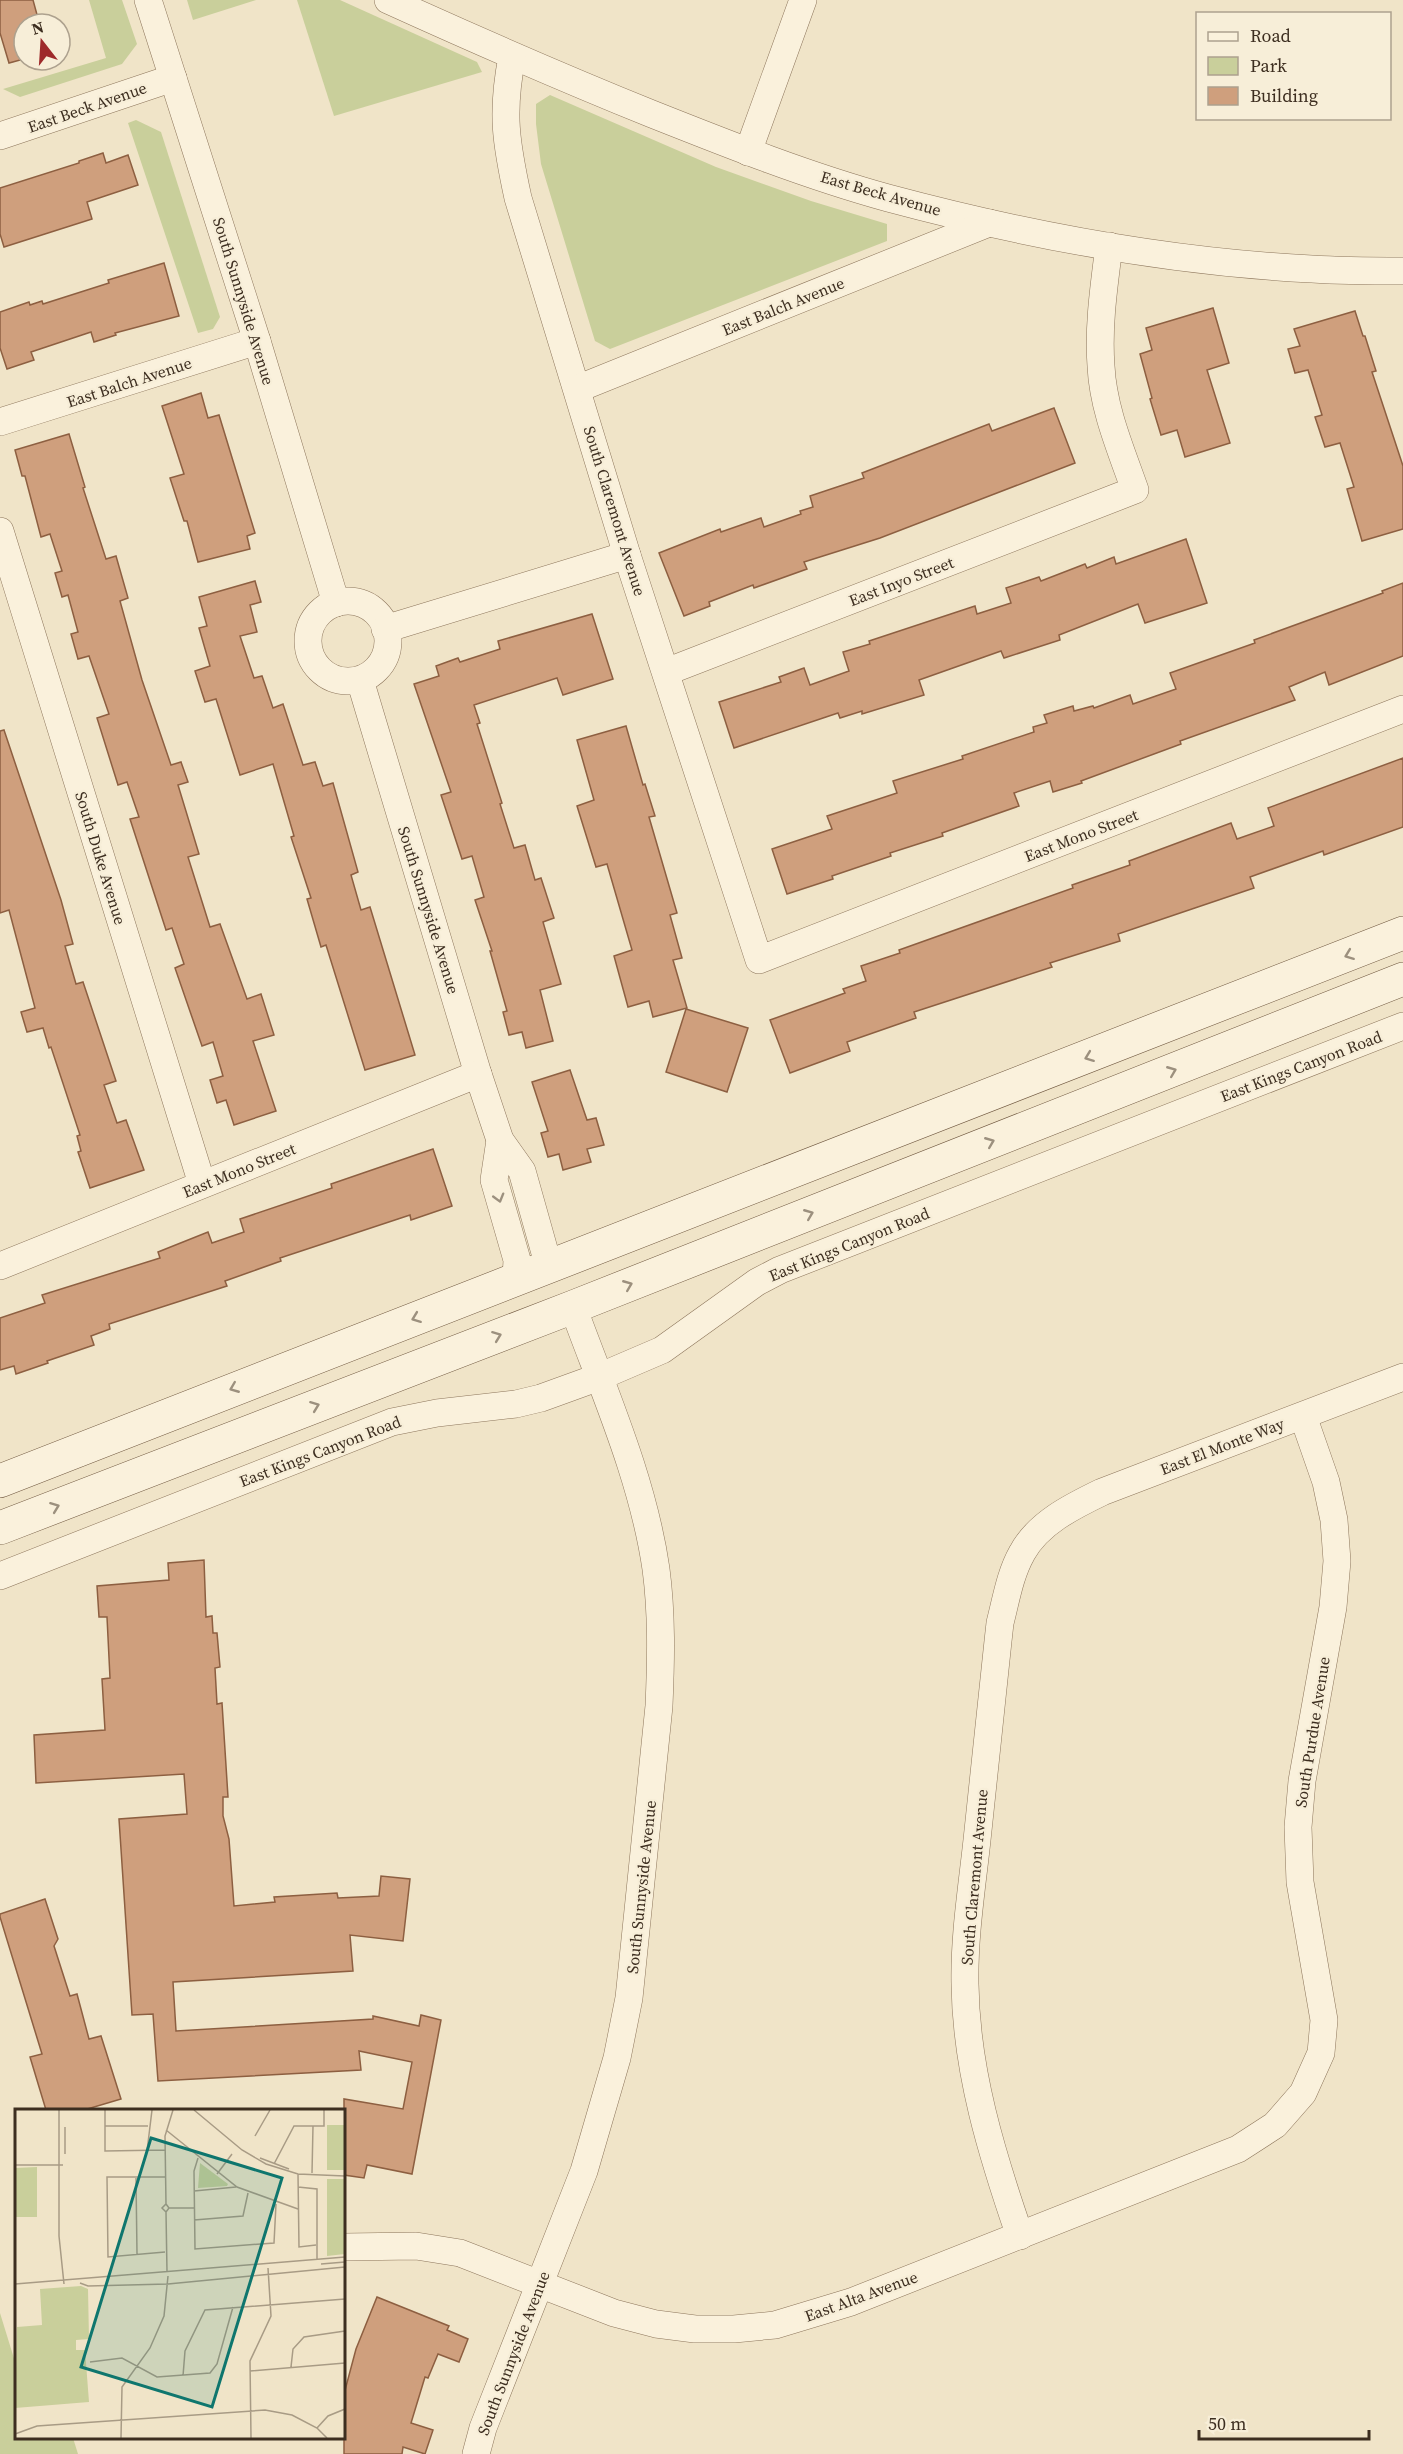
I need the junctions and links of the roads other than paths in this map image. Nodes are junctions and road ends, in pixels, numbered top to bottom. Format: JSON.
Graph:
{"nodes":[{"id":1,"x":148,"y":0,"type":"edge"},
{"id":2,"x":388,"y":0,"type":"edge"},
{"id":3,"x":803,"y":0,"type":"edge"},
{"id":4,"x":512,"y":57,"type":"junction"},
{"id":5,"x":173,"y":78,"type":"junction"},
{"id":6,"x":0,"y":136,"type":"edge"},
{"id":7,"x":748,"y":152,"type":"junction"},
{"id":8,"x":989,"y":223,"type":"junction"},
{"id":9,"x":1109,"y":246,"type":"junction"},
{"id":10,"x":1403,"y":271,"type":"edge"},
{"id":11,"x":257,"y":341,"type":"junction"},
{"id":12,"x":577,"y":389,"type":"junction"},
{"id":13,"x":0,"y":422,"type":"edge"},
{"id":14,"x":0,"y":531,"type":"edge"},
{"id":15,"x":627,"y":555,"type":"junction"},
{"id":16,"x":336,"y":603,"type":"junction"},
{"id":17,"x":386,"y":629,"type":"junction"},
{"id":18,"x":666,"y":672,"type":"junction"},
{"id":19,"x":360,"y":680,"type":"junction"},
{"id":20,"x":1403,"y":709,"type":"edge"},
{"id":21,"x":1403,"y":933,"type":"edge"},
{"id":22,"x":759,"y":960,"type":"joint"},
{"id":23,"x":1403,"y":980,"type":"edge"},
{"id":24,"x":1403,"y":1026,"type":"edge"},
{"id":25,"x":478,"y":1074,"type":"junction"},
{"id":26,"x":894,"y":1133,"type":"junction"},
{"id":27,"x":500,"y":1140,"type":"junction"},
{"id":28,"x":202,"y":1184,"type":"junction"},
{"id":29,"x":0,"y":1266,"type":"edge"},
{"id":30,"x":549,"y":1267,"type":"junction"},
{"id":31,"x":516,"y":1279,"type":"junction"},
{"id":32,"x":573,"y":1307,"type":"junction"},
{"id":33,"x":599,"y":1377,"type":"junction"},
{"id":34,"x":1403,"y":1377,"type":"edge"},
{"id":35,"x":1303,"y":1416,"type":"junction"},
{"id":36,"x":240,"y":1435,"type":"junction"},
{"id":37,"x":0,"y":1481,"type":"edge"},
{"id":38,"x":1046,"y":1525,"type":"joint"},
{"id":39,"x":0,"y":1528,"type":"edge"},
{"id":40,"x":0,"y":1576,"type":"edge"},
{"id":41,"x":1321,"y":2052,"type":"joint"},
{"id":42,"x":1020,"y":2236,"type":"junction"},
{"id":43,"x":345,"y":2247,"type":"edge"},
{"id":44,"x":539,"y":2283,"type":"junction"},
{"id":45,"x":476,"y":2454,"type":"edge"}],
"edges":[{"from":1,"to":5,"type":"street","name":"South Sunnyside Avenue"},
{"from":2,"to":4,"type":"street","name":"East Beck Avenue"},
{"from":3,"to":7,"type":"street"},
{"from":4,"to":7,"type":"street","name":"East Beck Avenue"},
{"from":4,"to":12,"type":"street","name":"South Claremont Avenue"},
{"from":5,"to":6,"type":"street","name":"East Beck Avenue"},
{"from":5,"to":11,"type":"street","name":"South Sunnyside Avenue"},
{"from":7,"to":8,"type":"street","name":"East Beck Avenue"},
{"from":8,"to":9,"type":"street","name":"East Beck Avenue"},
{"from":8,"to":12,"type":"street","name":"East Balch Avenue"},
{"from":9,"to":10,"type":"street","name":"East Beck Avenue"},
{"from":9,"to":18,"type":"street","name":"East Inyo Street"},
{"from":11,"to":13,"type":"street","name":"East Balch Avenue"},
{"from":11,"to":16,"type":"street","name":"South Sunnyside Avenue"},
{"from":12,"to":15,"type":"street","name":"South Claremont Avenue"},
{"from":14,"to":28,"type":"street","name":"South Duke Avenue"},
{"from":15,"to":17,"type":"street"},
{"from":15,"to":18,"type":"street","name":"South Claremont Avenue"},
{"from":16,"to":17,"type":"street"},
{"from":16,"to":19,"type":"street"},
{"from":17,"to":19,"type":"street"},
{"from":18,"to":22,"type":"street","name":"South Claremont Avenue"},
{"from":19,"to":25,"type":"street","name":"South Sunnyside Avenue"},
{"from":20,"to":22,"type":"street","name":"East Mono Street"},
{"from":21,"to":26,"type":"main road","one_way":true},
{"from":32,"to":23,"type":"main road","one_way":true},
{"from":24,"to":33,"type":"street","name":"East Kings Canyon Road"},
{"from":25,"to":27,"type":"street","name":"South Sunnyside Avenue"},
{"from":25,"to":28,"type":"street","name":"East Mono Street"},
{"from":26,"to":30,"type":"main road"},
{"from":26,"to":32,"type":"main road"},
{"from":27,"to":30,"type":"street","name":"South Sunnyside Avenue"},
{"from":27,"to":31,"type":"street","name":"South Sunnyside Avenue","one_way":true},
{"from":28,"to":29,"type":"street","name":"East Mono Street"},
{"from":30,"to":31,"type":"main road"},
{"from":30,"to":36,"type":"main road"},
{"from":31,"to":37,"type":"main road","one_way":true},
{"from":32,"to":33,"type":"street","name":"South Sunnyside Avenue"},
{"from":36,"to":32,"type":"main road","one_way":true},
{"from":33,"to":40,"type":"street","name":"East Kings Canyon Road"},
{"from":33,"to":44,"type":"street","name":"South Sunnyside Avenue"},
{"from":34,"to":35,"type":"street","name":"East El Monte Way"},
{"from":35,"to":38,"type":"street","name":"East El Monte Way"},
{"from":35,"to":41,"type":"street","name":"South Purdue Avenue"},
{"from":39,"to":36,"type":"main road","one_way":true},
{"from":38,"to":42,"type":"street","name":"South Claremont Avenue"},
{"from":41,"to":42,"type":"street","name":"East Alta Avenue"},
{"from":42,"to":44,"type":"street","name":"East Alta Avenue"},
{"from":43,"to":44,"type":"street","name":"East Alta Avenue"},
{"from":44,"to":45,"type":"street","name":"South Sunnyside Avenue"}]}
